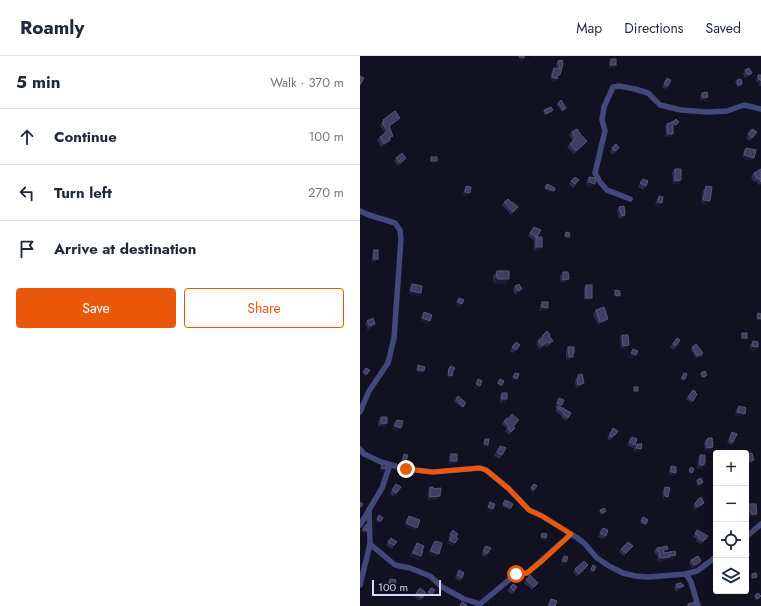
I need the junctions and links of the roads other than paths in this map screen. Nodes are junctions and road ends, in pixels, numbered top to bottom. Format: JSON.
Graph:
{"nodes":[{"id":1,"x":761,"y":109,"type":"edge"},
{"id":2,"x":630,"y":200,"type":"dead end"},
{"id":3,"x":360,"y":211,"type":"edge"},
{"id":4,"x":360,"y":412,"type":"edge"},
{"id":5,"x":360,"y":449,"type":"edge"},
{"id":6,"x":390,"y":465,"type":"junction"},
{"id":7,"x":369,"y":510,"type":"junction"},
{"id":8,"x":761,"y":524,"type":"edge"},
{"id":9,"x":360,"y":525,"type":"edge"},
{"id":10,"x":571,"y":534,"type":"junction"},
{"id":11,"x":749,"y":535,"type":"edge"},
{"id":12,"x":370,"y":544,"type":"junction"},
{"id":13,"x":713,"y":560,"type":"edge"},
{"id":14,"x":686,"y":574,"type":"junction"},
{"id":15,"x":360,"y":585,"type":"edge"},
{"id":16,"x":481,"y":605,"type":"edge"},
{"id":17,"x":698,"y":606,"type":"edge"}],
"edges":[{"from":1,"to":2,"type":"street"},
{"from":3,"to":4,"type":"street"},
{"from":5,"to":6,"type":"street"},
{"from":6,"to":7,"type":"street"},
{"from":6,"to":10,"type":"street"},
{"from":7,"to":9,"type":"street"},
{"from":7,"to":12,"type":"street"},
{"from":8,"to":11,"type":"street"},
{"from":10,"to":14,"type":"street"},
{"from":10,"to":16,"type":"street"},
{"from":12,"to":15,"type":"street"},
{"from":12,"to":16,"type":"street"},
{"from":13,"to":14,"type":"street"},
{"from":14,"to":17,"type":"street"}]}
